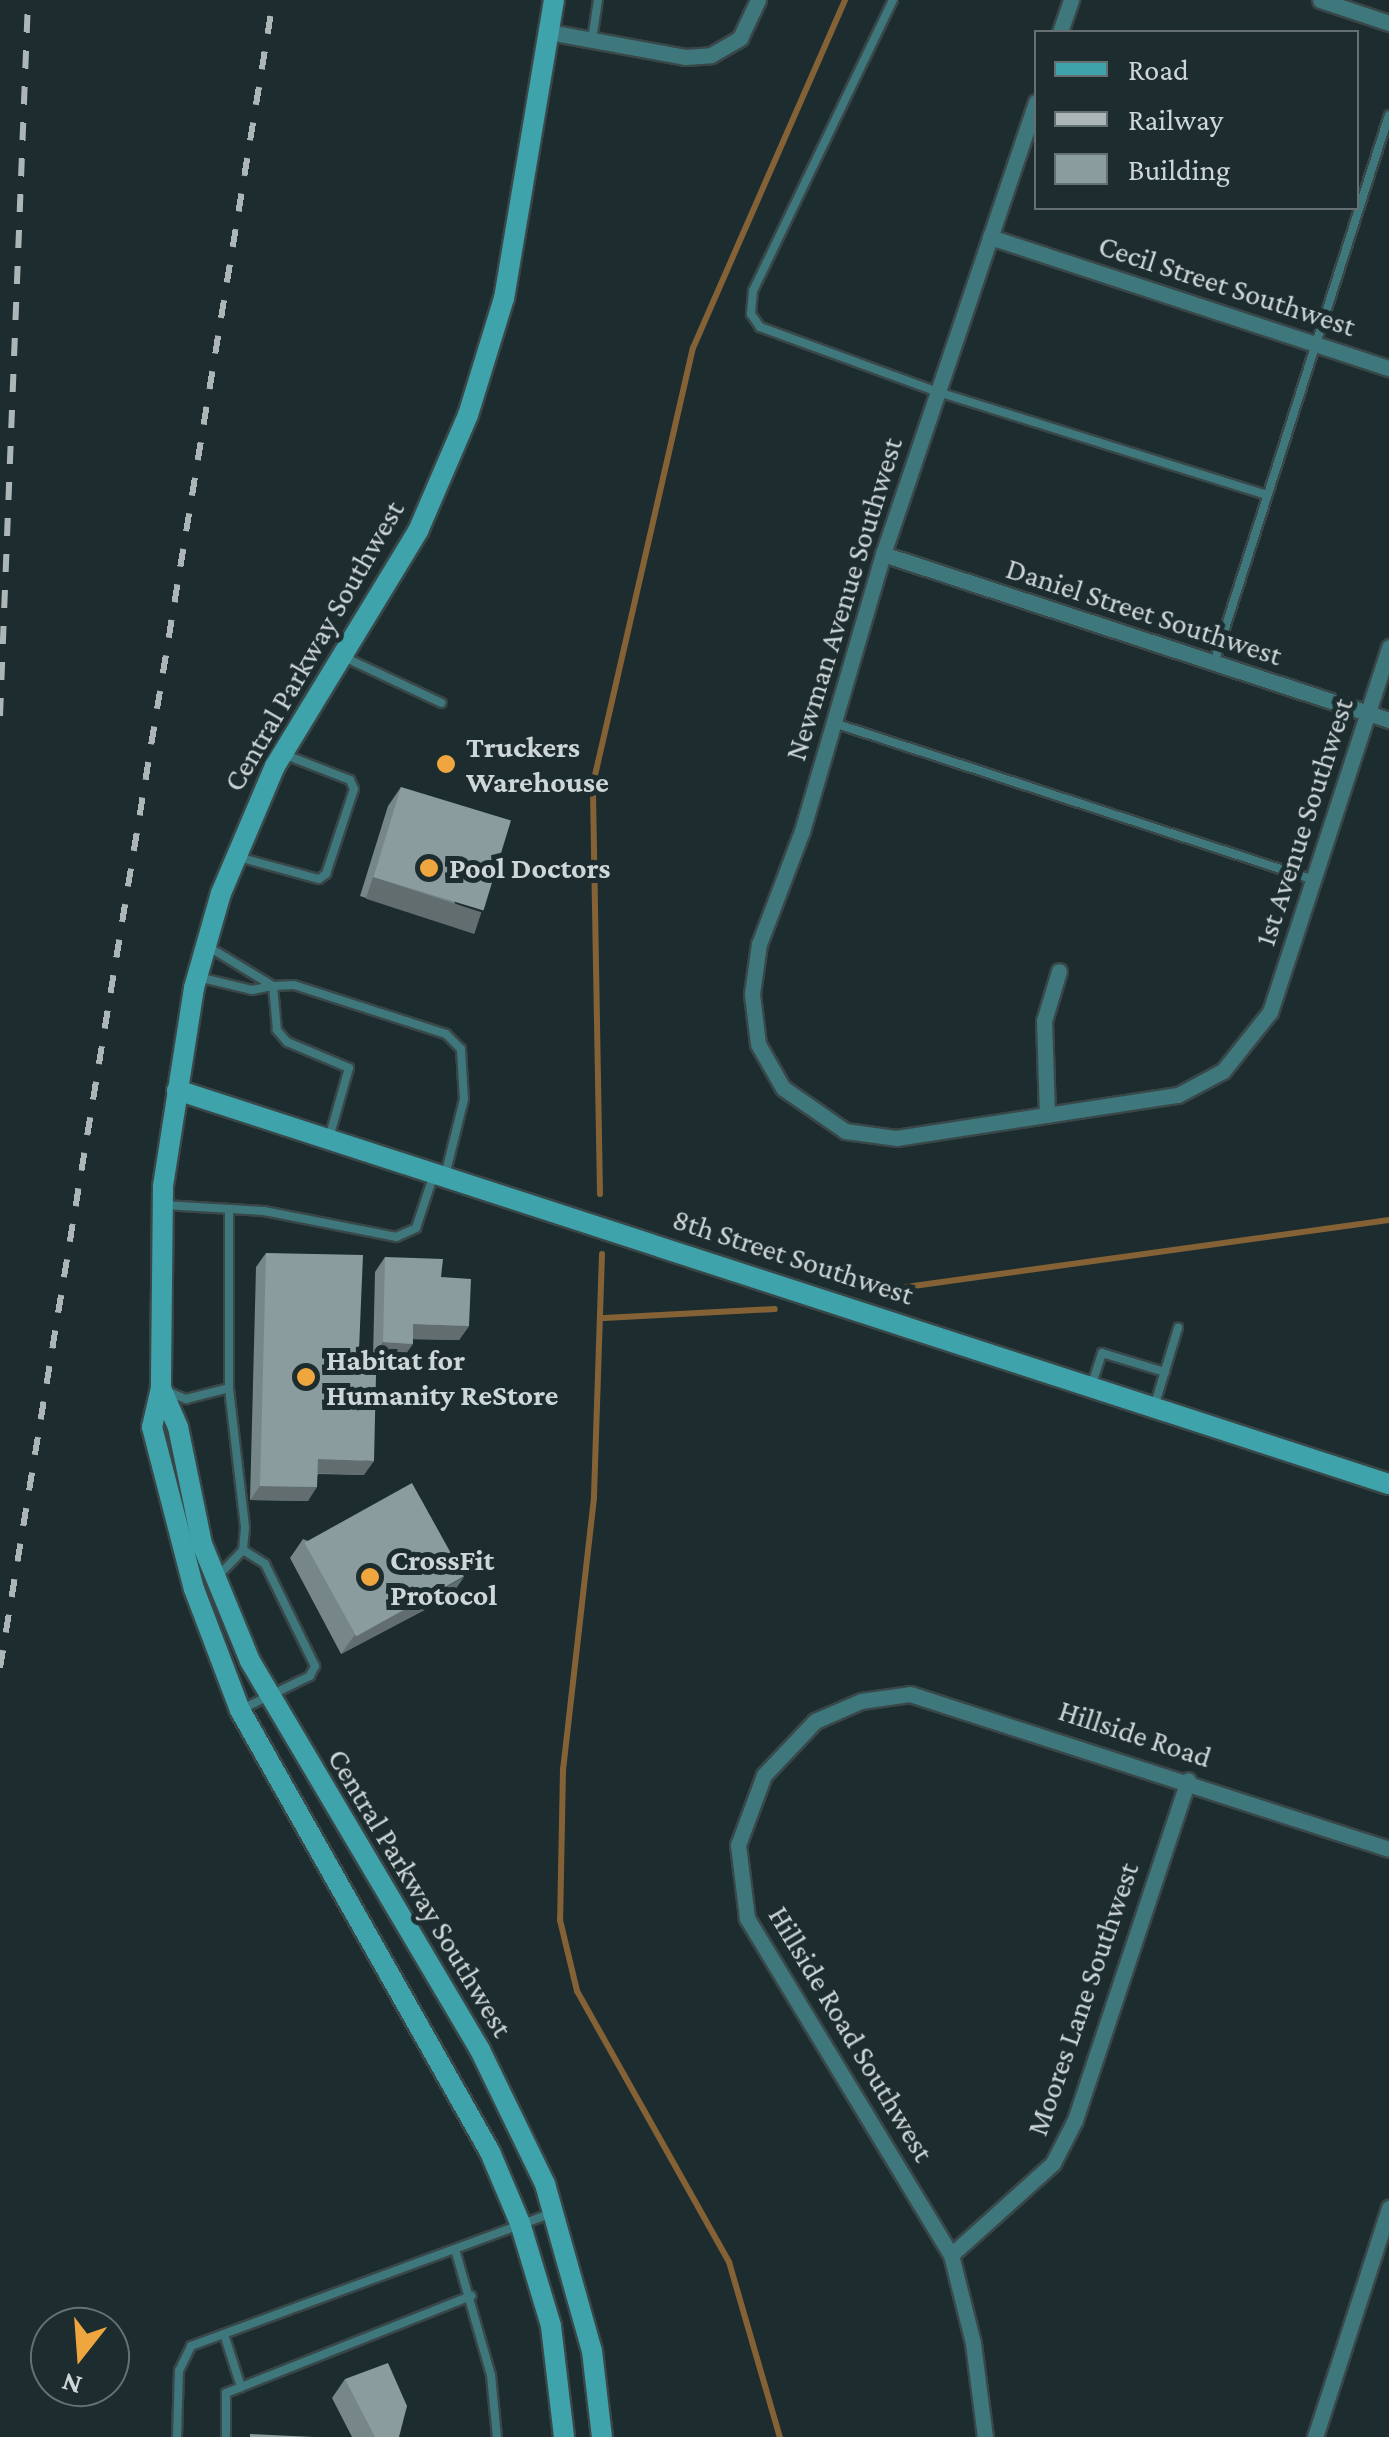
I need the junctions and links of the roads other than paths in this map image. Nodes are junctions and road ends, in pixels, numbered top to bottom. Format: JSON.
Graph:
{"nodes":[{"id":1,"x":554,"y":0,"type":"edge"},
{"id":2,"x":598,"y":0,"type":"edge"},
{"id":3,"x":758,"y":0,"type":"edge"},
{"id":4,"x":893,"y":0,"type":"edge"},
{"id":5,"x":1071,"y":0,"type":"edge"},
{"id":6,"x":1320,"y":0,"type":"edge"},
{"id":7,"x":1389,"y":23,"type":"edge"},
{"id":8,"x":1061,"y":30,"type":"edge"},
{"id":9,"x":549,"y":32,"type":"junction"},
{"id":10,"x":592,"y":40,"type":"junction"},
{"id":11,"x":1034,"y":108,"type":"edge"},
{"id":12,"x":1389,"y":116,"type":"edge"},
{"id":13,"x":1359,"y":175,"type":"edge"},
{"id":14,"x":1368,"y":178,"type":"junction"},
{"id":15,"x":1359,"y":206,"type":"edge"},
{"id":16,"x":1358,"y":210,"type":"edge"},
{"id":17,"x":990,"y":237,"type":"junction"},
{"id":18,"x":1314,"y":345,"type":"junction"},
{"id":19,"x":1389,"y":368,"type":"edge"},
{"id":20,"x":938,"y":392,"type":"junction"},
{"id":21,"x":1267,"y":495,"type":"junction"},
{"id":22,"x":883,"y":554,"type":"junction"},
{"id":23,"x":1389,"y":648,"type":"edge"},
{"id":24,"x":342,"y":656,"type":"junction"},
{"id":25,"x":1214,"y":663,"type":"junction"},
{"id":26,"x":442,"y":703,"type":"dead end"},
{"id":27,"x":1368,"y":713,"type":"junction"},
{"id":28,"x":1389,"y":720,"type":"edge"},
{"id":29,"x":834,"y":723,"type":"junction"},
{"id":30,"x":282,"y":753,"type":"junction"},
{"id":31,"x":234,"y":856,"type":"junction"},
{"id":32,"x":1314,"y":880,"type":"junction"},
{"id":33,"x":206,"y":946,"type":"junction"},
{"id":34,"x":1059,"y":971,"type":"dead end"},
{"id":35,"x":198,"y":977,"type":"junction"},
{"id":36,"x":273,"y":986,"type":"junction"},
{"id":37,"x":177,"y":1090,"type":"junction"},
{"id":38,"x":1047,"y":1115,"type":"junction"},
{"id":39,"x":329,"y":1138,"type":"junction"},
{"id":40,"x":440,"y":1174,"type":"junction"},
{"id":41,"x":162,"y":1205,"type":"junction"},
{"id":42,"x":229,"y":1209,"type":"junction"},
{"id":43,"x":1178,"y":1328,"type":"dead end"},
{"id":44,"x":1164,"y":1372,"type":"junction"},
{"id":45,"x":1091,"y":1386,"type":"junction"},
{"id":46,"x":162,"y":1388,"type":"junction"},
{"id":47,"x":229,"y":1388,"type":"junction"},
{"id":48,"x":1154,"y":1407,"type":"junction"},
{"id":49,"x":1389,"y":1484,"type":"edge"},
{"id":50,"x":243,"y":1550,"type":"junction"},
{"id":51,"x":216,"y":1578,"type":"junction"},
{"id":52,"x":270,"y":1696,"type":"junction"},
{"id":53,"x":860,"y":1701,"type":"joint"},
{"id":54,"x":240,"y":1710,"type":"junction"},
{"id":55,"x":1188,"y":1780,"type":"junction"},
{"id":56,"x":1389,"y":1849,"type":"edge"},
{"id":57,"x":1389,"y":2208,"type":"edge"},
{"id":58,"x":554,"y":2213,"type":"junction"},
{"id":59,"x":520,"y":2223,"type":"junction"},
{"id":60,"x":455,"y":2249,"type":"junction"},
{"id":61,"x":951,"y":2255,"type":"junction"},
{"id":62,"x":471,"y":2296,"type":"junction"},
{"id":63,"x":224,"y":2334,"type":"junction"},
{"id":64,"x":241,"y":2388,"type":"junction"},
{"id":65,"x":177,"y":2437,"type":"edge"},
{"id":66,"x":226,"y":2437,"type":"edge"},
{"id":67,"x":498,"y":2437,"type":"edge"},
{"id":68,"x":564,"y":2437,"type":"edge"},
{"id":69,"x":602,"y":2437,"type":"edge"},
{"id":70,"x":985,"y":2437,"type":"edge"},
{"id":71,"x":1315,"y":2437,"type":"edge"}],
"edges":[{"from":1,"to":9,"type":"street","name":"Central Parkway Southwest"},
{"from":2,"to":10,"type":"lane"},
{"from":3,"to":10,"type":"street"},
{"from":4,"to":20,"type":"lane"},
{"from":5,"to":8,"type":"street"},
{"from":6,"to":7,"type":"street"},
{"from":9,"to":10,"type":"street"},
{"from":9,"to":24,"type":"street","name":"Central Parkway Southwest"},
{"from":11,"to":17,"type":"street","name":"Newman Avenue Southwest"},
{"from":12,"to":14,"type":"lane"},
{"from":13,"to":14,"type":"lane"},
{"from":14,"to":15,"type":"lane"},
{"from":16,"to":18,"type":"lane"},
{"from":17,"to":18,"type":"street","name":"Cecil Street Southwest"},
{"from":17,"to":20,"type":"street","name":"Newman Avenue Southwest"},
{"from":18,"to":19,"type":"street","name":"Cecil Street Southwest"},
{"from":18,"to":21,"type":"lane"},
{"from":20,"to":21,"type":"lane"},
{"from":20,"to":22,"type":"street","name":"Newman Avenue Southwest"},
{"from":21,"to":25,"type":"lane"},
{"from":22,"to":25,"type":"street","name":"Daniel Street Southwest"},
{"from":22,"to":29,"type":"street","name":"Newman Avenue Southwest"},
{"from":23,"to":27,"type":"street","name":"1st Avenue Southwest"},
{"from":24,"to":26,"type":"lane"},
{"from":24,"to":30,"type":"street","name":"Central Parkway Southwest"},
{"from":25,"to":27,"type":"street","name":"Daniel Street Southwest"},
{"from":27,"to":28,"type":"street","name":"Daniel Street Southwest"},
{"from":27,"to":32,"type":"street","name":"1st Avenue Southwest"},
{"from":29,"to":32,"type":"lane"},
{"from":29,"to":38,"type":"street","name":"Newman Avenue Southwest"},
{"from":30,"to":31,"type":"street","name":"Central Parkway Southwest"},
{"from":30,"to":31,"type":"lane"},
{"from":31,"to":33,"type":"street","name":"Central Parkway Southwest"},
{"from":32,"to":38,"type":"street","name":"1st Avenue Southwest"},
{"from":33,"to":35,"type":"street","name":"Central Parkway Southwest"},
{"from":33,"to":36,"type":"lane"},
{"from":34,"to":38,"type":"street"},
{"from":35,"to":36,"type":"lane"},
{"from":35,"to":37,"type":"street","name":"Central Parkway Southwest"},
{"from":36,"to":39,"type":"lane"},
{"from":36,"to":40,"type":"lane"},
{"from":37,"to":39,"type":"street","name":"8th Street Southwest"},
{"from":37,"to":41,"type":"street","name":"Central Parkway Southwest"},
{"from":39,"to":40,"type":"street","name":"8th Street Southwest"},
{"from":40,"to":42,"type":"lane"},
{"from":40,"to":45,"type":"street","name":"8th Street Southwest"},
{"from":41,"to":42,"type":"lane"},
{"from":41,"to":46,"type":"street","name":"Central Parkway Southwest"},
{"from":42,"to":47,"type":"lane"},
{"from":43,"to":44,"type":"lane"},
{"from":44,"to":45,"type":"lane"},
{"from":44,"to":48,"type":"lane"},
{"from":45,"to":48,"type":"street","name":"8th Street Southwest"},
{"from":46,"to":47,"type":"lane"},
{"from":46,"to":51,"type":"street","name":"Central Parkway Southwest"},
{"from":46,"to":54,"type":"street","name":"Central Parkway Southwest"},
{"from":47,"to":50,"type":"lane"},
{"from":48,"to":49,"type":"street","name":"8th Street Southwest"},
{"from":50,"to":51,"type":"lane"},
{"from":50,"to":52,"type":"lane"},
{"from":51,"to":52,"type":"street","name":"Central Parkway Southwest"},
{"from":52,"to":54,"type":"lane"},
{"from":52,"to":58,"type":"street","name":"Central Parkway Southwest"},
{"from":53,"to":55,"type":"street","name":"Hillside Road"},
{"from":53,"to":61,"type":"street","name":"Hillside Road Southwest"},
{"from":54,"to":59,"type":"street","name":"Central Parkway Southwest"},
{"from":55,"to":56,"type":"street","name":"Hillside Road"},
{"from":55,"to":61,"type":"street","name":"Moores Lane Southwest"},
{"from":57,"to":71,"type":"street"},
{"from":58,"to":59,"type":"lane"},
{"from":58,"to":69,"type":"street","name":"Central Parkway Southwest"},
{"from":59,"to":60,"type":"lane"},
{"from":59,"to":68,"type":"street","name":"Central Parkway Southwest"},
{"from":60,"to":62,"type":"lane"},
{"from":60,"to":63,"type":"lane"},
{"from":61,"to":70,"type":"street","name":"Hillside Road Southwest"},
{"from":62,"to":64,"type":"lane"},
{"from":62,"to":67,"type":"lane"},
{"from":63,"to":64,"type":"lane"},
{"from":63,"to":65,"type":"lane"},
{"from":64,"to":66,"type":"lane"}]}
